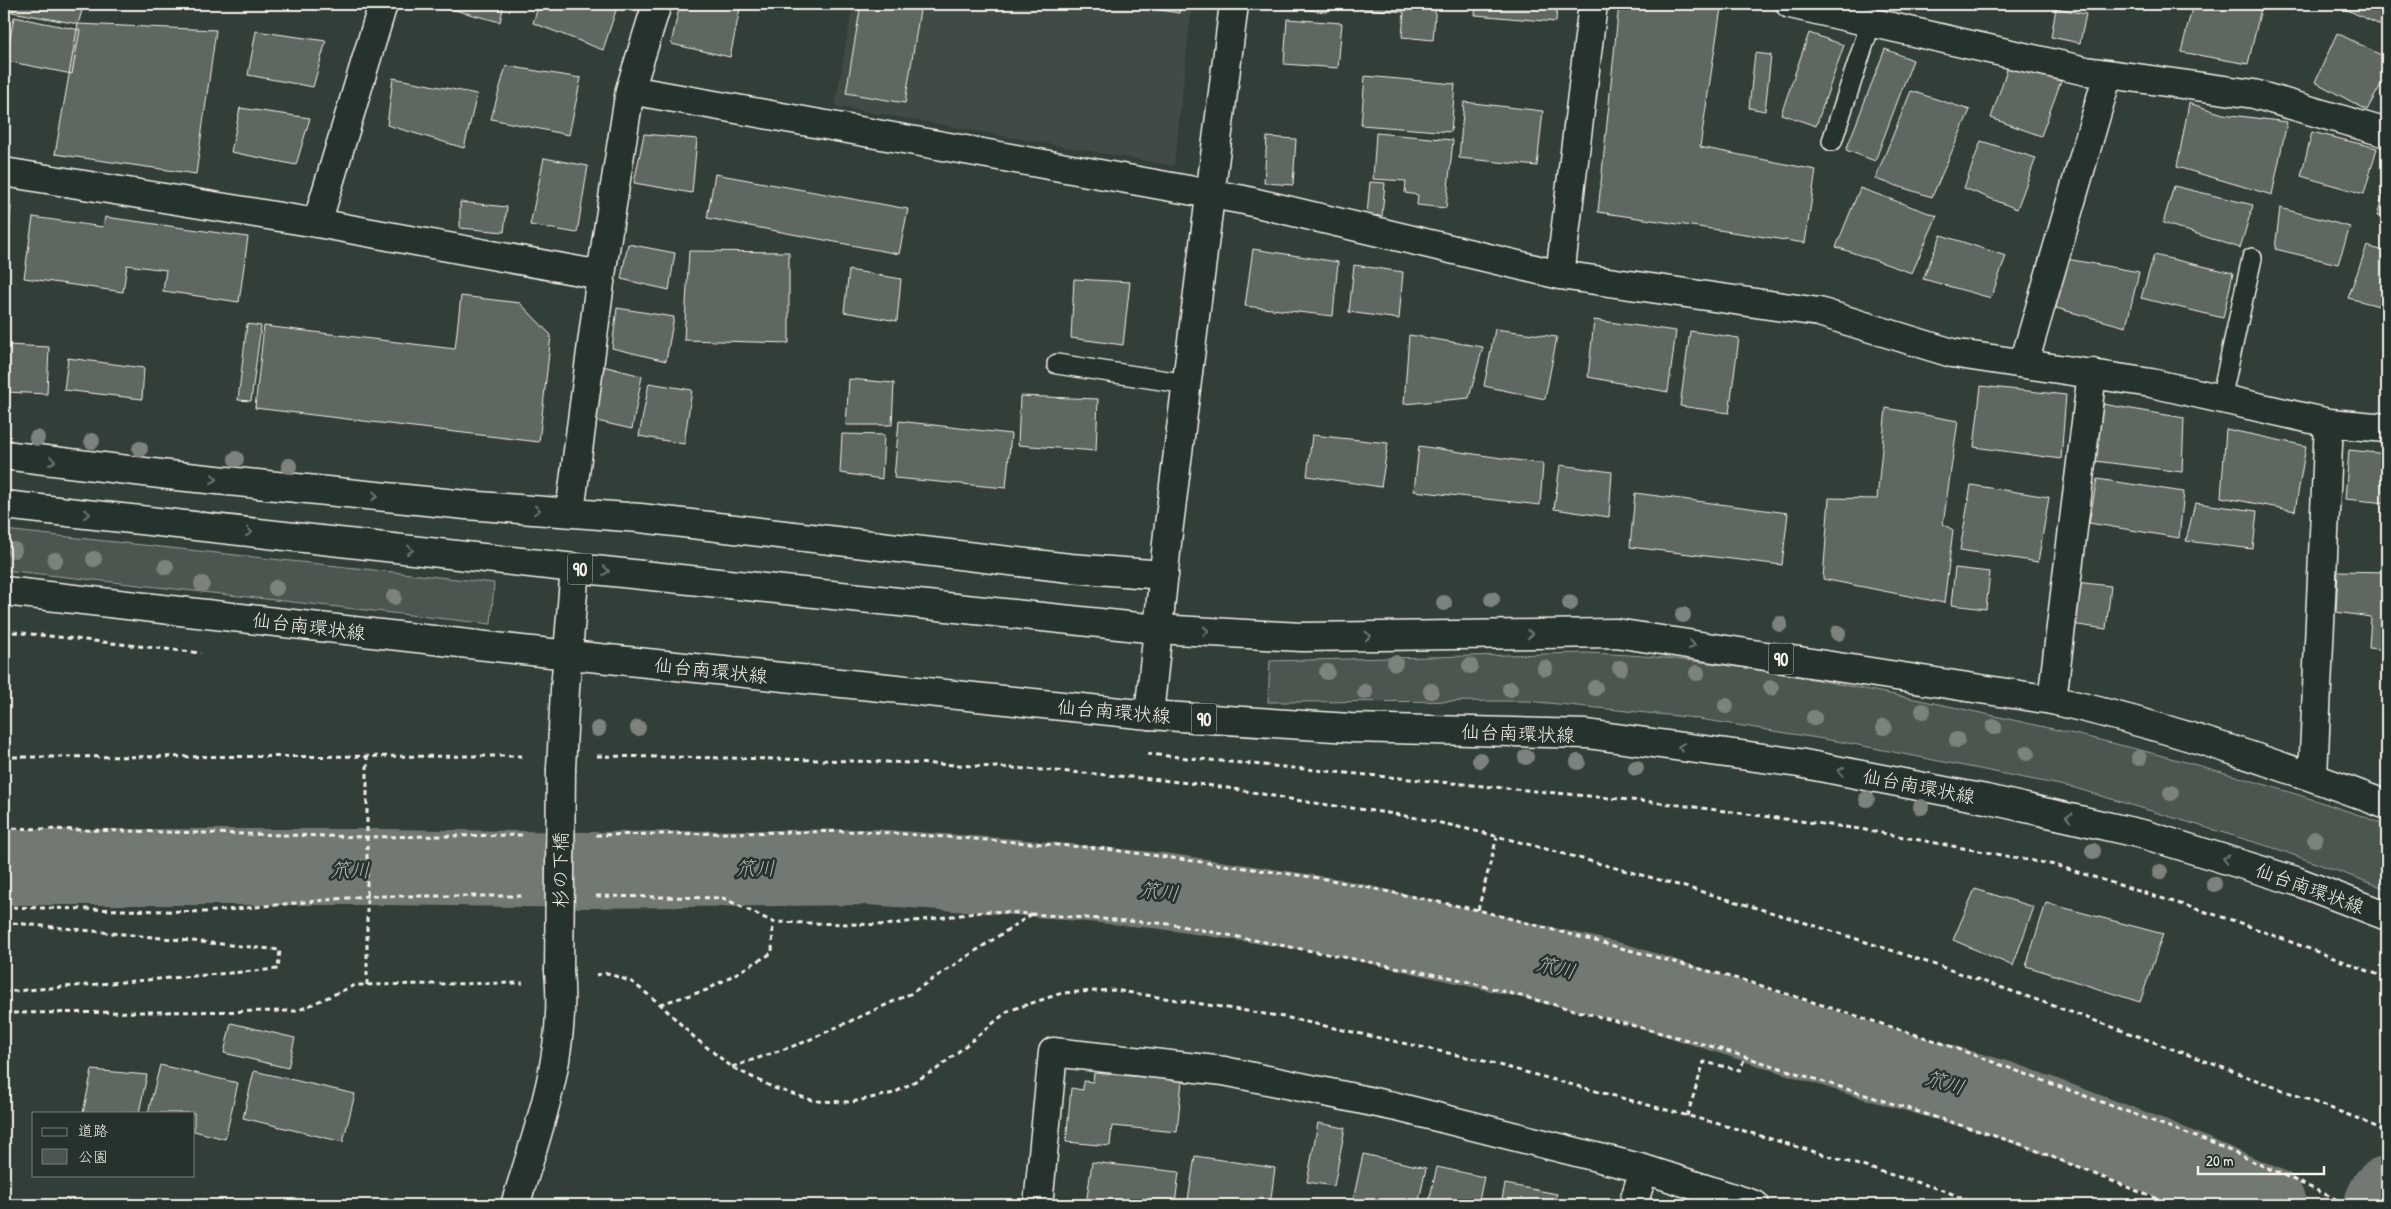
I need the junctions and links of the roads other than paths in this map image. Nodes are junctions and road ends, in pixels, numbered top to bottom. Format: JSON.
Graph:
{"nodes":[{"id":1,"x":383,"y":4,"type":"edge"},
{"id":2,"x":657,"y":4,"type":"edge"},
{"id":3,"x":1234,"y":4,"type":"edge"},
{"id":4,"x":1593,"y":4,"type":"edge"},
{"id":5,"x":1790,"y":4,"type":"edge"},
{"id":6,"x":1871,"y":22,"type":"junction"},
{"id":7,"x":2108,"y":74,"type":"junction"},
{"id":8,"x":630,"y":90,"type":"junction"},
{"id":9,"x":2387,"y":133,"type":"edge"},
{"id":10,"x":1832,"y":141,"type":"dead end"},
{"id":11,"x":4,"y":172,"type":"edge"},
{"id":12,"x":1212,"y":194,"type":"junction"},
{"id":13,"x":318,"y":223,"type":"junction"},
{"id":14,"x":2252,"y":258,"type":"dead end"},
{"id":15,"x":601,"y":275,"type":"junction"},
{"id":16,"x":1560,"y":275,"type":"junction"},
{"id":17,"x":2024,"y":363,"type":"junction"},
{"id":18,"x":1057,"y":364,"type":"dead end"},
{"id":19,"x":2092,"y":373,"type":"junction"},
{"id":20,"x":1187,"y":384,"type":"junction"},
{"id":21,"x":2222,"y":399,"type":"junction"},
{"id":22,"x":2329,"y":423,"type":"junction"},
{"id":23,"x":2387,"y":428,"type":"edge"},
{"id":24,"x":4,"y":455,"type":"edge"},
{"id":25,"x":4,"y":505,"type":"edge"},
{"id":26,"x":570,"y":512,"type":"junction"},
{"id":27,"x":575,"y":568,"type":"junction"},
{"id":28,"x":1164,"y":575,"type":"junction"},
{"id":29,"x":4,"y":591,"type":"edge"},
{"id":30,"x":1157,"y":628,"type":"junction"},
{"id":31,"x":568,"y":655,"type":"junction"},
{"id":32,"x":2052,"y":700,"type":"junction"},
{"id":33,"x":1149,"y":716,"type":"junction"},
{"id":34,"x":2313,"y":776,"type":"junction"},
{"id":35,"x":2387,"y":805,"type":"edge"},
{"id":36,"x":2387,"y":916,"type":"edge"},
{"id":37,"x":1644,"y":1169,"type":"junction"},
{"id":38,"x":514,"y":1205,"type":"edge"},
{"id":39,"x":1038,"y":1205,"type":"edge"},
{"id":40,"x":1633,"y":1205,"type":"edge"},
{"id":41,"x":1755,"y":1205,"type":"edge"}],
"edges":[{"from":1,"to":13,"type":"street"},
{"from":2,"to":8,"type":"street"},
{"from":3,"to":12,"type":"street"},
{"from":4,"to":16,"type":"street"},
{"from":5,"to":6,"type":"street"},
{"from":6,"to":7,"type":"street"},
{"from":6,"to":10,"type":"lane"},
{"from":7,"to":9,"type":"street"},
{"from":7,"to":17,"type":"street"},
{"from":8,"to":12,"type":"street"},
{"from":8,"to":15,"type":"street"},
{"from":11,"to":13,"type":"street"},
{"from":12,"to":16,"type":"street"},
{"from":12,"to":20,"type":"street"},
{"from":13,"to":15,"type":"street"},
{"from":14,"to":21,"type":"lane"},
{"from":15,"to":26,"type":"street"},
{"from":16,"to":17,"type":"street"},
{"from":17,"to":19,"type":"street"},
{"from":18,"to":20,"type":"lane"},
{"from":19,"to":21,"type":"street"},
{"from":19,"to":32,"type":"street"},
{"from":20,"to":28,"type":"street"},
{"from":21,"to":22,"type":"street"},
{"from":22,"to":23,"type":"street"},
{"from":22,"to":34,"type":"street"},
{"from":24,"to":26,"type":"street","one_way":true},
{"from":25,"to":27,"type":"street","number":"90","one_way":true},
{"from":26,"to":28,"type":"street"},
{"from":27,"to":30,"type":"street","number":"90","one_way":true},
{"from":27,"to":31,"type":"street","name":"杉の下橋"},
{"from":28,"to":30,"type":"street"},
{"from":29,"to":31,"type":"street","name":"仙台南環状線","number":"90"},
{"from":30,"to":32,"type":"street","number":"90","one_way":true},
{"from":30,"to":33,"type":"street"},
{"from":31,"to":33,"type":"street","name":"仙台南環状線","number":"90"},
{"from":31,"to":38,"type":"street","name":"杉の下橋","bridge":true},
{"from":32,"to":34,"type":"street","number":"90"},
{"from":36,"to":33,"type":"street","name":"仙台南環状線","number":"90","one_way":true},
{"from":34,"to":35,"type":"street","number":"90"},
{"from":37,"to":39,"type":"street"},
{"from":37,"to":40,"type":"street"},
{"from":37,"to":41,"type":"street"}]}
